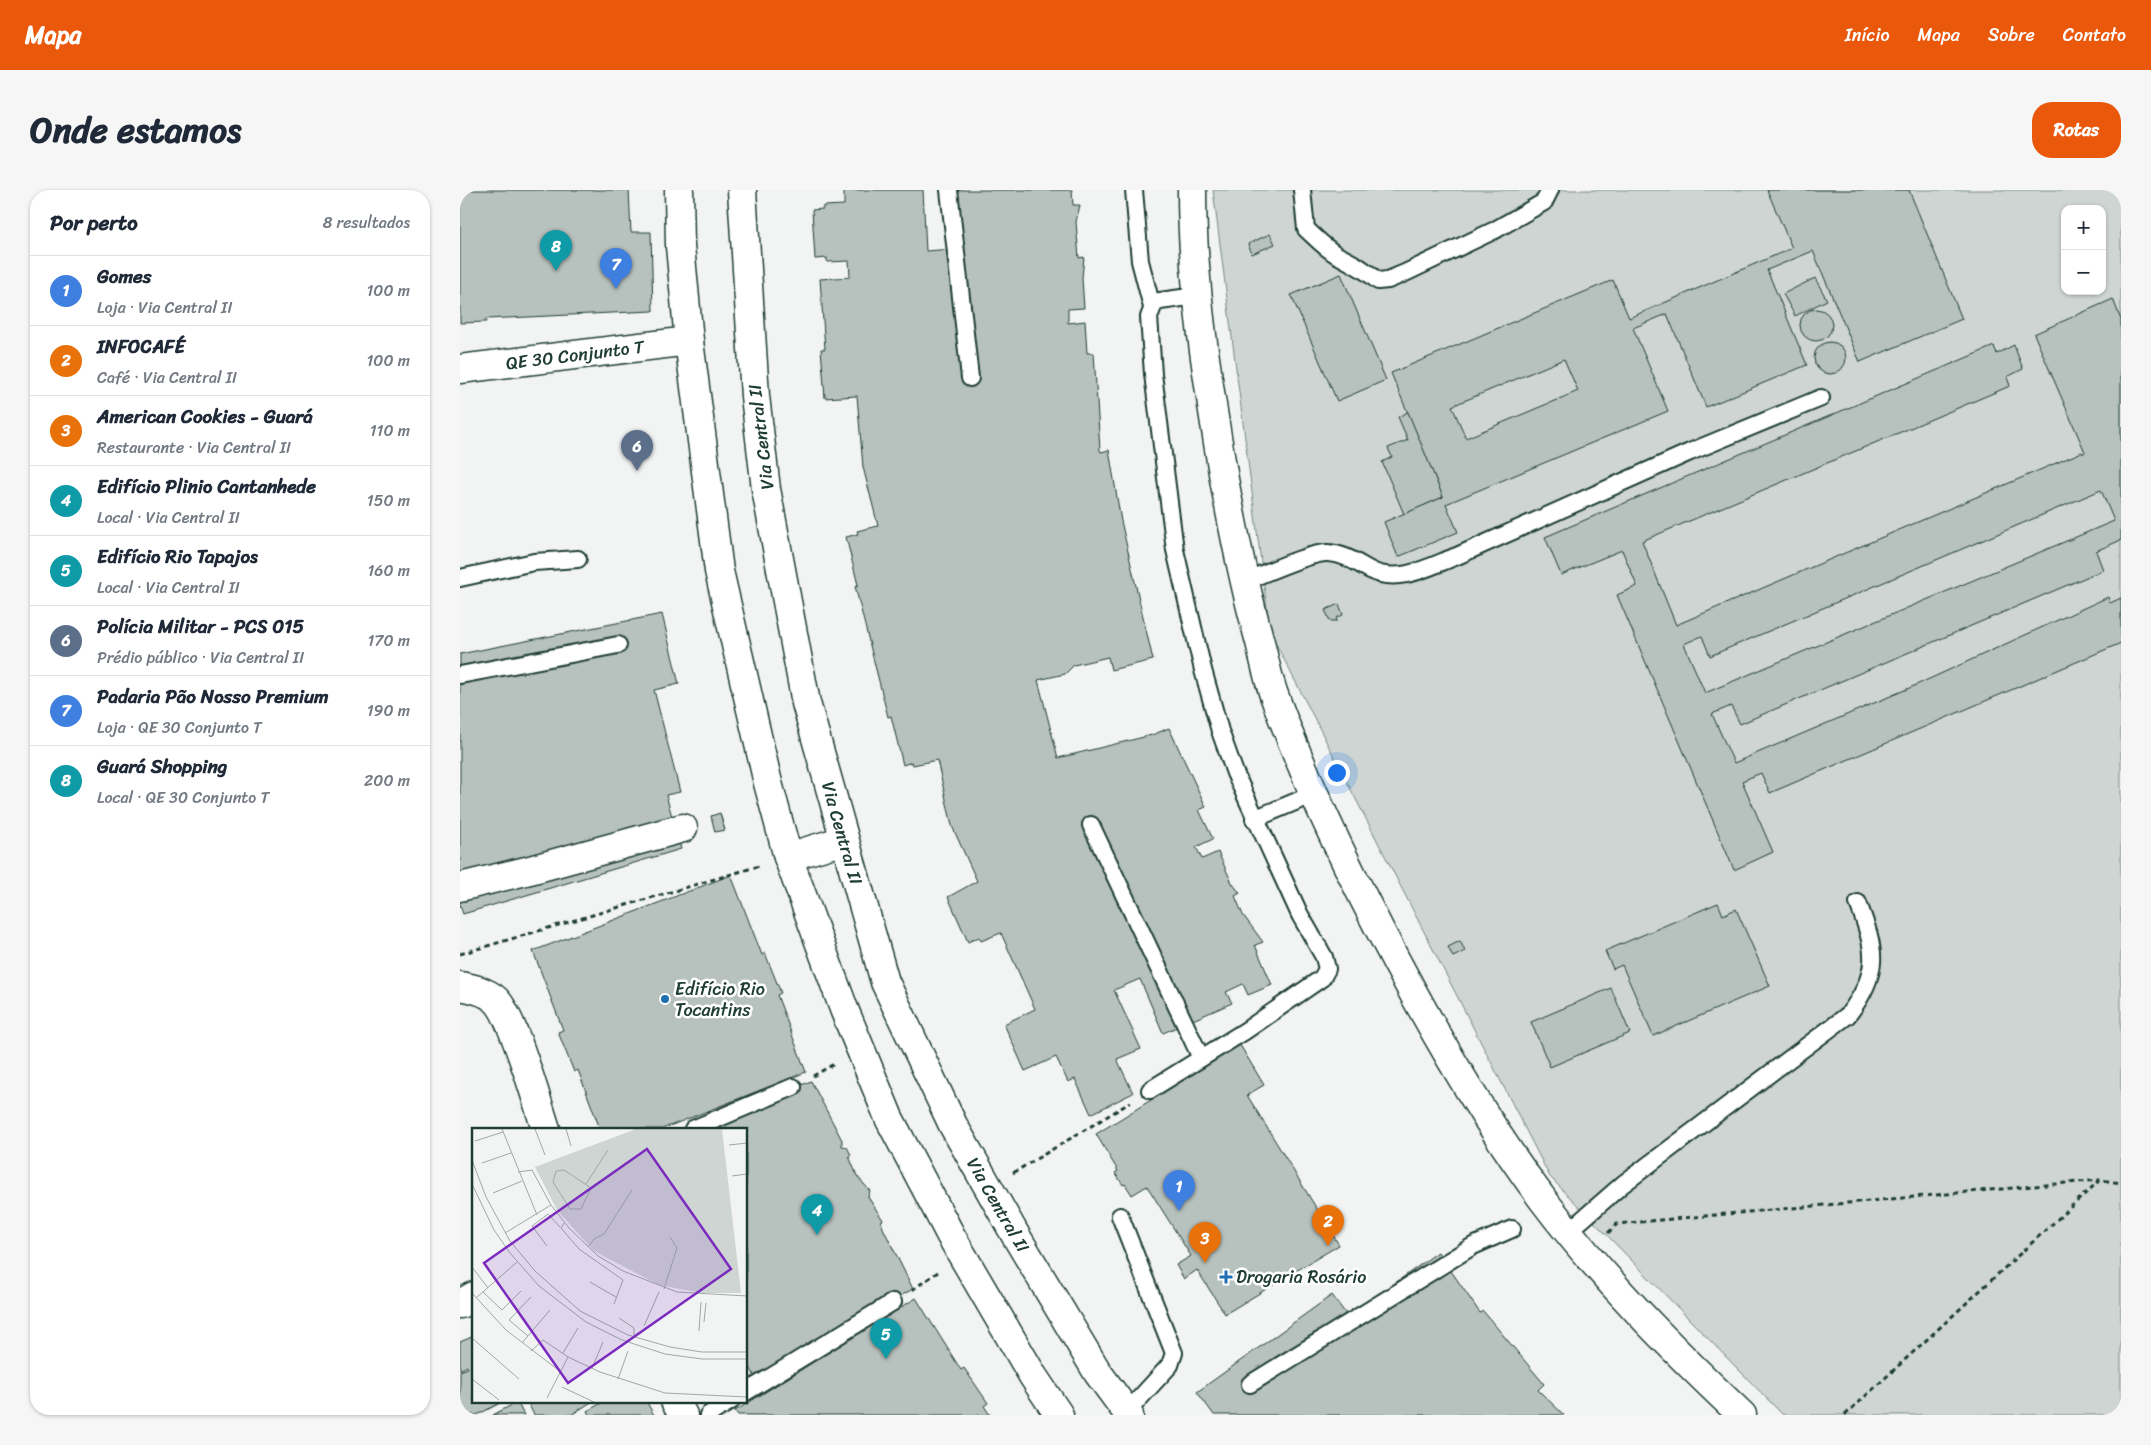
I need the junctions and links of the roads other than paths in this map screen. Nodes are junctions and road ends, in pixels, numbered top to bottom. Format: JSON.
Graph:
{"nodes":[{"id":1,"x":679,"y":190,"type":"edge"},
{"id":2,"x":742,"y":190,"type":"edge"},
{"id":3,"x":949,"y":190,"type":"edge"},
{"id":4,"x":1134,"y":190,"type":"edge"},
{"id":5,"x":1192,"y":190,"type":"edge"},
{"id":6,"x":1302,"y":190,"type":"edge"},
{"id":7,"x":1550,"y":190,"type":"edge"},
{"id":8,"x":1196,"y":296,"type":"junction"},
{"id":9,"x":1152,"y":307,"type":"junction"},
{"id":10,"x":690,"y":341,"type":"junction"},
{"id":11,"x":460,"y":369,"type":"edge"},
{"id":12,"x":970,"y":378,"type":"dead end"},
{"id":13,"x":1821,"y":398,"type":"dead end"},
{"id":14,"x":578,"y":559,"type":"dead end"},
{"id":15,"x":460,"y":578,"type":"edge"},
{"id":16,"x":1245,"y":581,"type":"junction"},
{"id":17,"x":618,"y":645,"type":"dead end"},
{"id":18,"x":460,"y":675,"type":"edge"},
{"id":19,"x":1314,"y":794,"type":"junction"},
{"id":20,"x":1254,"y":819,"type":"junction"},
{"id":21,"x":1091,"y":825,"type":"dead end"},
{"id":22,"x":683,"y":828,"type":"dead end"},
{"id":23,"x":844,"y":840,"type":"junction"},
{"id":24,"x":788,"y":858,"type":"junction"},
{"id":25,"x":460,"y":887,"type":"edge"},
{"id":26,"x":1858,"y":903,"type":"dead end"},
{"id":27,"x":460,"y":986,"type":"edge"},
{"id":28,"x":1201,"y":1058,"type":"junction"},
{"id":29,"x":793,"y":1087,"type":"road end"},
{"id":30,"x":1150,"y":1090,"type":"road end"},
{"id":31,"x":546,"y":1128,"type":"edge"},
{"id":32,"x":695,"y":1128,"type":"edge"},
{"id":33,"x":1120,"y":1216,"type":"dead end"},
{"id":34,"x":1512,"y":1229,"type":"dead end"},
{"id":35,"x":1569,"y":1231,"type":"junction"},
{"id":36,"x":893,"y":1302,"type":"road end"},
{"id":37,"x":1250,"y":1384,"type":"dead end"},
{"id":38,"x":748,"y":1391,"type":"edge"},
{"id":39,"x":676,"y":1402,"type":"edge"},
{"id":40,"x":729,"y":1402,"type":"edge"},
{"id":41,"x":1128,"y":1414,"type":"edge"},
{"id":42,"x":683,"y":1415,"type":"edge"},
{"id":43,"x":708,"y":1415,"type":"edge"},
{"id":44,"x":1059,"y":1415,"type":"edge"},
{"id":45,"x":1742,"y":1415,"type":"edge"}],
"edges":[{"from":1,"to":10,"type":"street"},
{"from":2,"to":23,"type":"street","name":"Via Central II"},
{"from":3,"to":12,"type":"lane"},
{"from":4,"to":9,"type":"lane"},
{"from":5,"to":8,"type":"street"},
{"from":6,"to":7,"type":"lane"},
{"from":8,"to":9,"type":"lane"},
{"from":8,"to":16,"type":"street"},
{"from":9,"to":20,"type":"lane"},
{"from":10,"to":11,"type":"street","name":"QE 30 Conjunto T"},
{"from":10,"to":24,"type":"street"},
{"from":13,"to":16,"type":"lane"},
{"from":14,"to":15,"type":"lane"},
{"from":16,"to":19,"type":"street"},
{"from":17,"to":18,"type":"lane"},
{"from":19,"to":20,"type":"lane"},
{"from":19,"to":35,"type":"street"},
{"from":20,"to":28,"type":"lane"},
{"from":21,"to":28,"type":"lane"},
{"from":22,"to":25,"type":"street"},
{"from":23,"to":24,"type":"street"},
{"from":23,"to":41,"type":"street","name":"Via Central II"},
{"from":24,"to":44,"type":"street"},
{"from":26,"to":35,"type":"lane"},
{"from":27,"to":31,"type":"street"},
{"from":28,"to":30,"type":"lane"},
{"from":29,"to":32,"type":"lane"},
{"from":33,"to":41,"type":"lane"},
{"from":34,"to":37,"type":"lane"},
{"from":35,"to":45,"type":"street"},
{"from":36,"to":38,"type":"lane"},
{"from":39,"to":42,"type":"street"},
{"from":40,"to":43,"type":"lane"}]}
